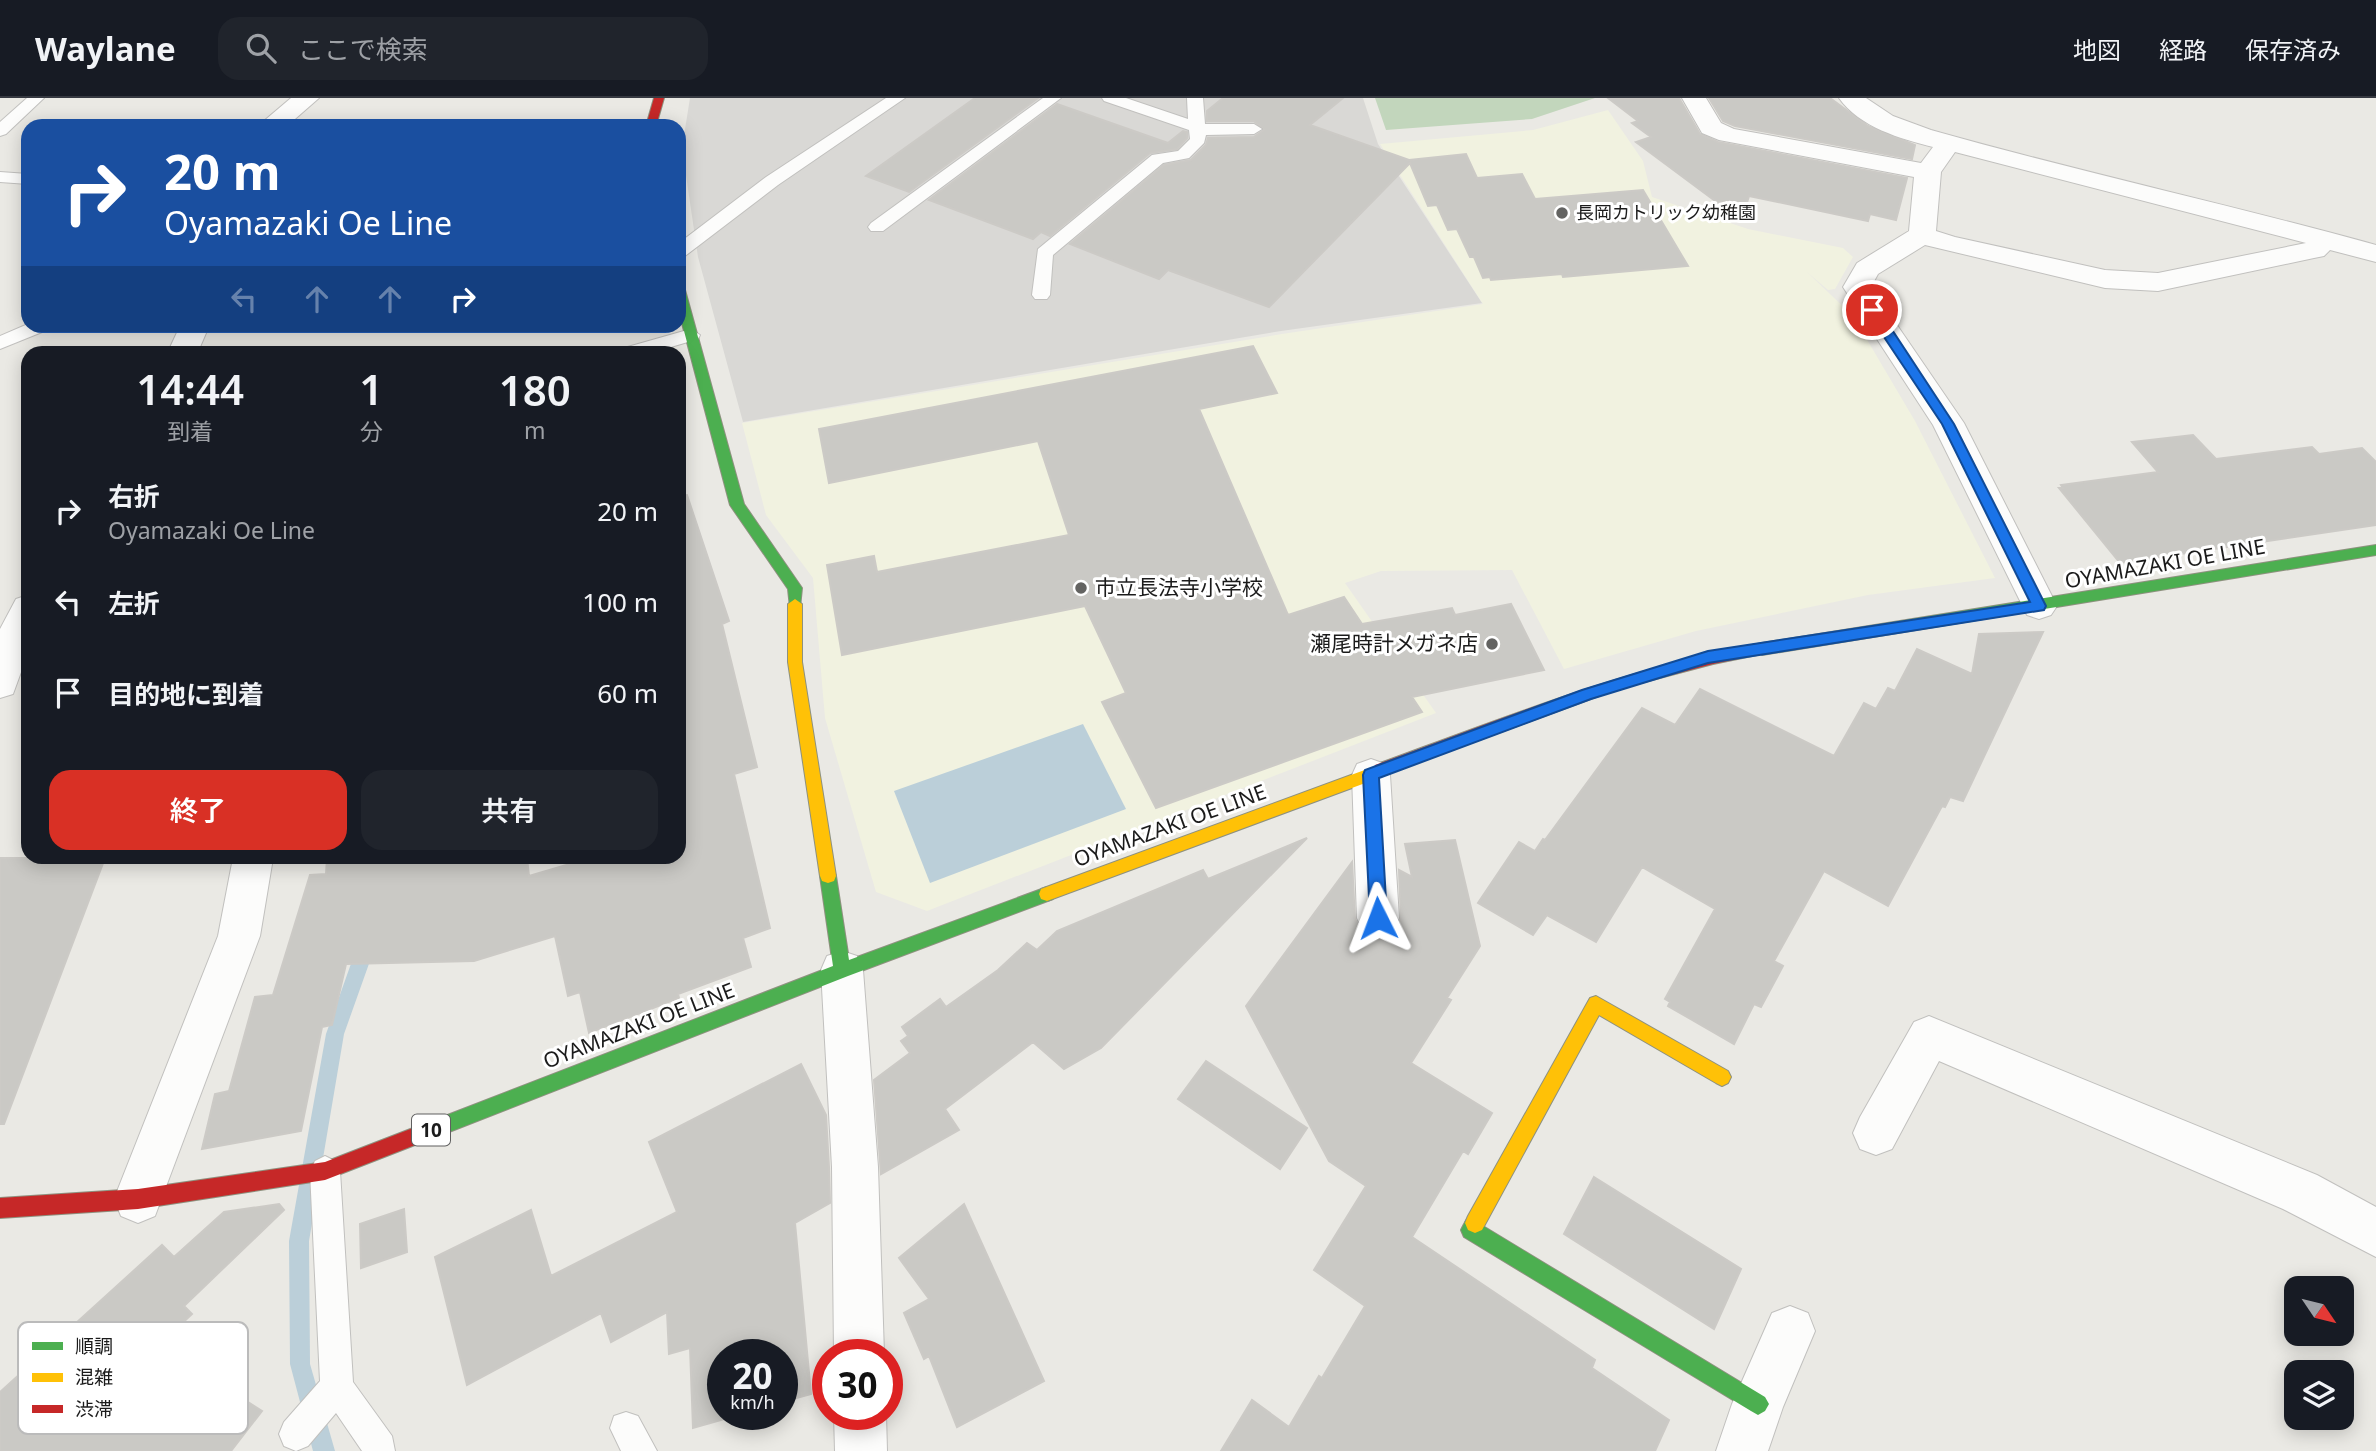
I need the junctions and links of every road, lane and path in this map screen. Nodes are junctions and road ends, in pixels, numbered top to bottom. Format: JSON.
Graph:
{"nodes":[{"id":1,"x":36,"y":98,"type":"edge"},
{"id":2,"x":307,"y":98,"type":"edge"},
{"id":3,"x":659,"y":98,"type":"edge"},
{"id":4,"x":897,"y":98,"type":"edge"},
{"id":5,"x":1053,"y":98,"type":"edge"},
{"id":6,"x":1110,"y":98,"type":"edge"},
{"id":7,"x":1195,"y":98,"type":"edge"},
{"id":8,"x":1694,"y":98,"type":"edge"},
{"id":9,"x":1851,"y":98,"type":"edge"},
{"id":10,"x":280,"y":119,"type":"edge"},
{"id":11,"x":653,"y":119,"type":"edge"},
{"id":12,"x":1197,"y":127,"type":"junction"},
{"id":13,"x":1254,"y":129,"type":"dead end"},
{"id":14,"x":0,"y":131,"type":"edge"},
{"id":15,"x":1949,"y":143,"type":"junction"},
{"id":16,"x":1928,"y":172,"type":"junction"},
{"id":17,"x":0,"y":177,"type":"edge"},
{"id":18,"x":21,"y":178,"type":"edge"},
{"id":19,"x":877,"y":227,"type":"dead end"},
{"id":20,"x":1922,"y":235,"type":"junction"},
{"id":21,"x":2325,"y":240,"type":"junction"},
{"id":22,"x":686,"y":246,"type":"edge"},
{"id":23,"x":2376,"y":254,"type":"edge"},
{"id":24,"x":1041,"y":295,"type":"dead end"},
{"id":25,"x":686,"y":316,"type":"edge"},
{"id":26,"x":24,"y":333,"type":"edge"},
{"id":27,"x":691,"y":335,"type":"junction"},
{"id":28,"x":0,"y":343,"type":"edge"},
{"id":29,"x":652,"y":346,"type":"edge"},
{"id":30,"x":2376,"y":550,"type":"edge"},
{"id":31,"x":2039,"y":606,"type":"junction"},
{"id":32,"x":16,"y":619,"type":"edge"},
{"id":33,"x":0,"y":684,"type":"edge"},
{"id":34,"x":1371,"y":775,"type":"junction"},
{"id":35,"x":252,"y":864,"type":"edge"},
{"id":36,"x":1378,"y":918,"type":"dead end"},
{"id":37,"x":842,"y":970,"type":"junction"},
{"id":38,"x":1722,"y":1077,"type":"dead end"},
{"id":39,"x":1876,"y":1133,"type":"dead end"},
{"id":40,"x":325,"y":1171,"type":"junction"},
{"id":41,"x":138,"y":1199,"type":"junction"},
{"id":42,"x":0,"y":1208,"type":"edge"},
{"id":43,"x":2376,"y":1233,"type":"edge"},
{"id":44,"x":1790,"y":1331,"type":"dead end"},
{"id":45,"x":859,"y":1339,"type":"edge"},
{"id":46,"x":337,"y":1387,"type":"junction"},
{"id":47,"x":1758,"y":1404,"type":"junction"},
{"id":48,"x":860,"y":1430,"type":"edge"},
{"id":49,"x":296,"y":1434,"type":"dead end"},
{"id":50,"x":380,"y":1447,"type":"dead end"},
{"id":51,"x":861,"y":1451,"type":"edge"},
{"id":52,"x":1742,"y":1451,"type":"edge"}],
"edges":[{"from":1,"to":14,"type":"lane"},
{"from":2,"to":10,"type":"street"},
{"from":3,"to":11,"type":"main road"},
{"from":4,"to":22,"type":"lane"},
{"from":5,"to":19,"type":"lane"},
{"from":6,"to":12,"type":"lane"},
{"from":7,"to":12,"type":"lane"},
{"from":8,"to":16,"type":"street"},
{"from":9,"to":15,"type":"street"},
{"from":12,"to":13,"type":"lane"},
{"from":12,"to":24,"type":"lane"},
{"from":15,"to":16,"type":"street"},
{"from":15,"to":21,"type":"street"},
{"from":16,"to":20,"type":"street"},
{"from":17,"to":18,"type":"lane"},
{"from":20,"to":21,"type":"street"},
{"from":20,"to":31,"type":"street"},
{"from":21,"to":23,"type":"street"},
{"from":25,"to":27,"type":"main road"},
{"from":26,"to":28,"type":"lane"},
{"from":27,"to":29,"type":"lane"},
{"from":27,"to":37,"type":"main road"},
{"from":30,"to":31,"type":"main road","name":"OYAMAZAKI OE LINE","number":"10"},
{"from":31,"to":34,"type":"main road","name":"OYAMAZAKI OE LINE","number":"10"},
{"from":32,"to":33,"type":"street"},
{"from":34,"to":36,"type":"street"},
{"from":34,"to":37,"type":"main road","name":"OYAMAZAKI OE LINE","number":"10"},
{"from":35,"to":41,"type":"street"},
{"from":37,"to":40,"type":"main road","name":"OYAMAZAKI OE LINE","number":"10"},
{"from":37,"to":45,"type":"street"},
{"from":38,"to":47,"type":"main road"},
{"from":39,"to":43,"type":"street"},
{"from":40,"to":41,"type":"main road","name":"OYAMAZAKI OE LINE","number":"10"},
{"from":40,"to":46,"type":"lane"},
{"from":41,"to":42,"type":"main road","name":"OYAMAZAKI OE LINE","number":"10"},
{"from":44,"to":47,"type":"street"},
{"from":46,"to":49,"type":"lane"},
{"from":46,"to":50,"type":"lane"},
{"from":47,"to":52,"type":"street"},
{"from":48,"to":51,"type":"street"}]}
